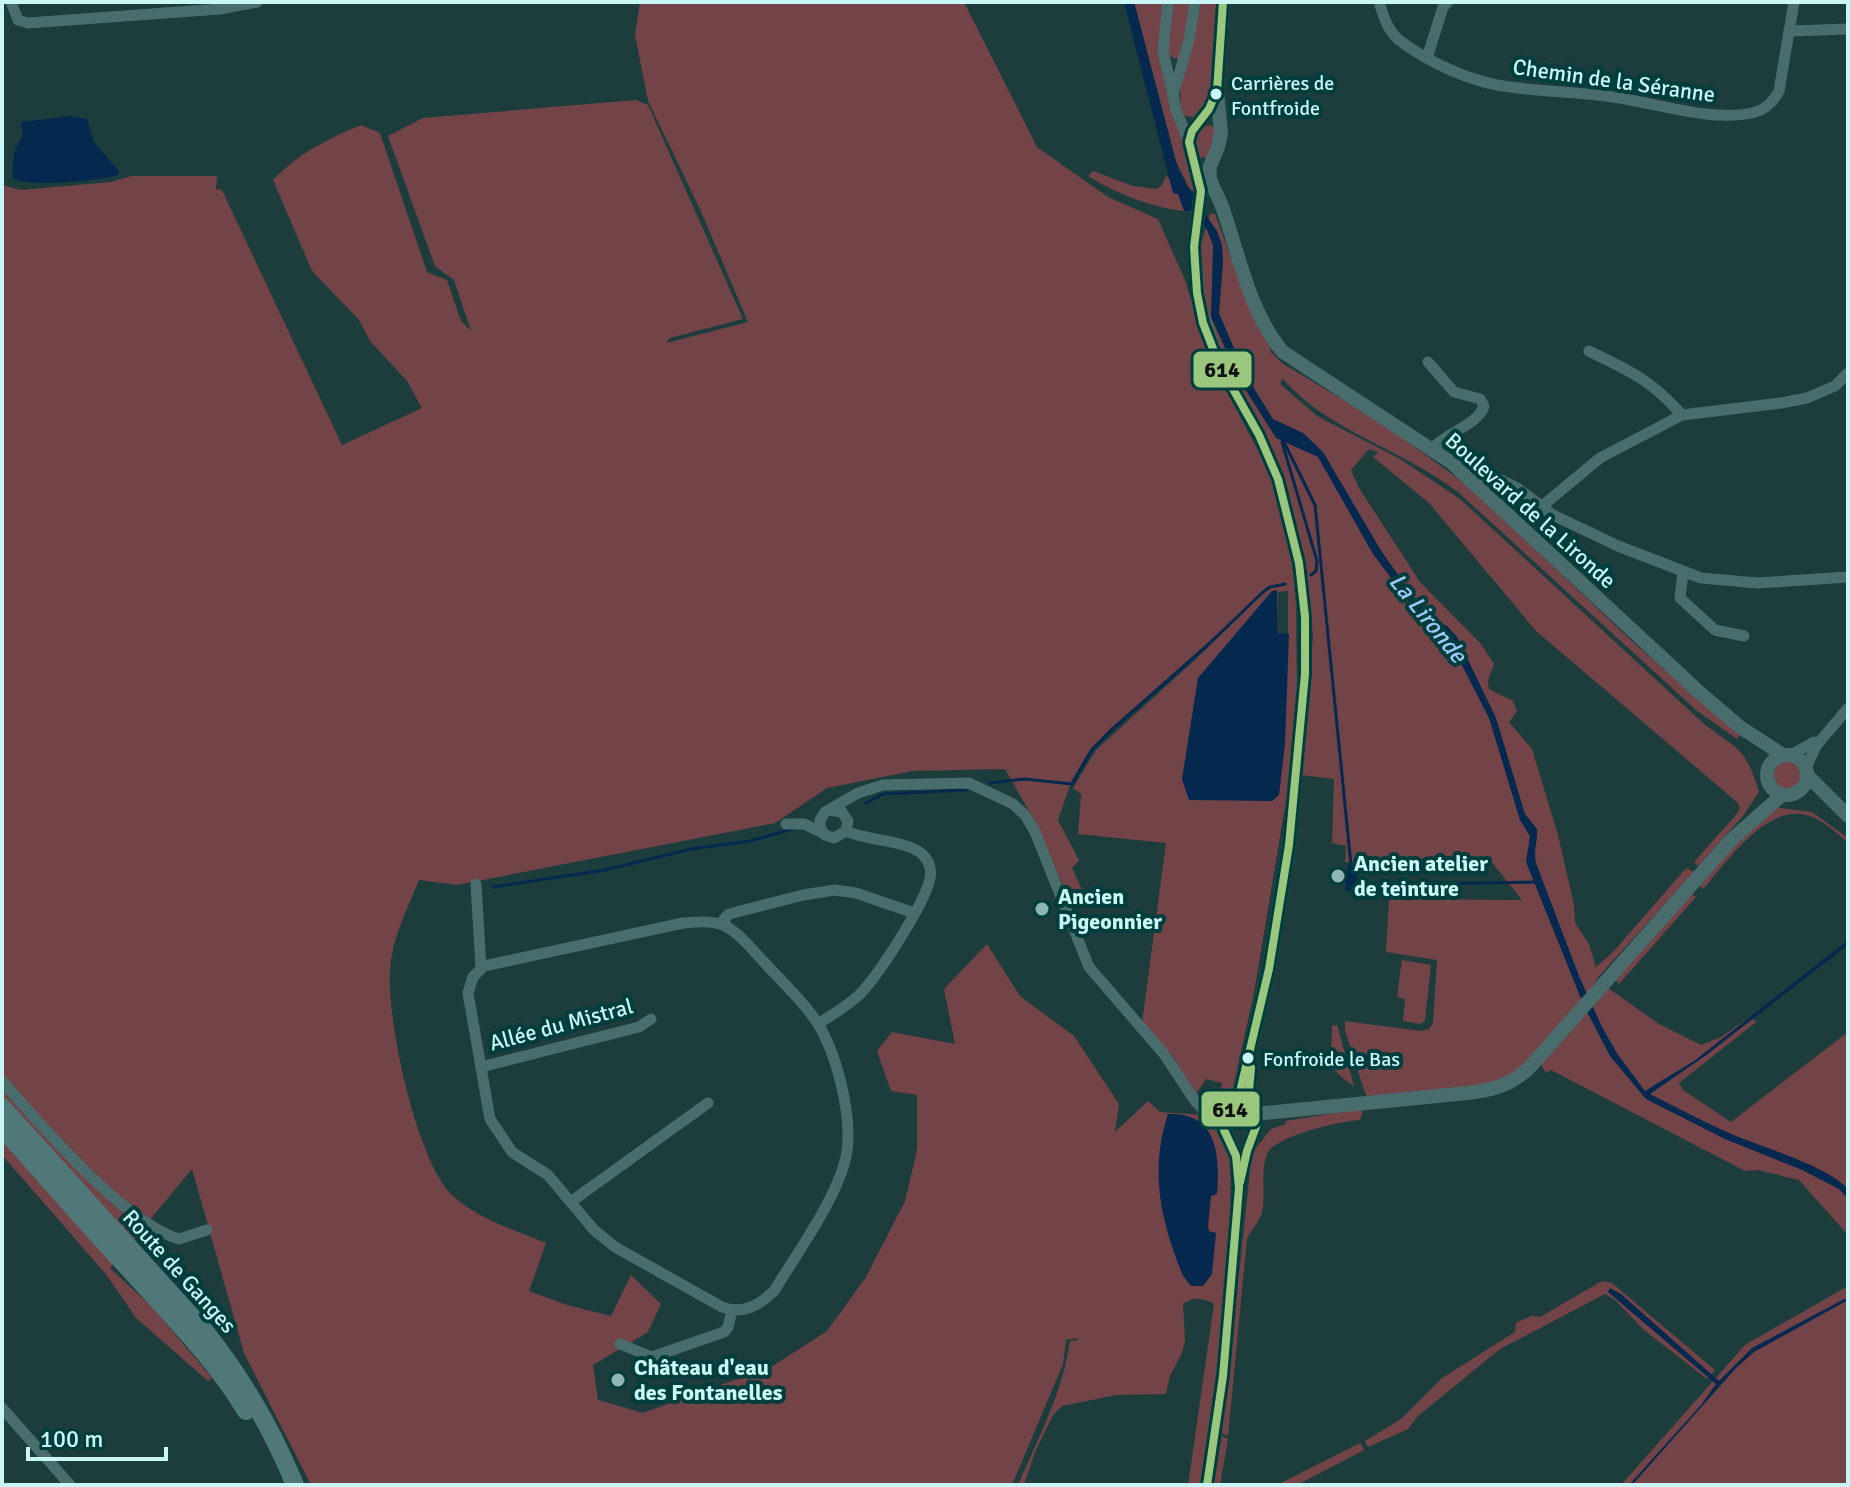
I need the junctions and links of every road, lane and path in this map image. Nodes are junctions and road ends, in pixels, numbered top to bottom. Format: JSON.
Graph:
{"nodes":[{"id":1,"x":11,"y":2,"type":"edge"},
{"id":2,"x":257,"y":2,"type":"edge"},
{"id":3,"x":1168,"y":2,"type":"edge"},
{"id":4,"x":1195,"y":2,"type":"edge"},
{"id":5,"x":1223,"y":2,"type":"edge"},
{"id":6,"x":1379,"y":2,"type":"edge"},
{"id":7,"x":1448,"y":2,"type":"edge"},
{"id":8,"x":1794,"y":2,"type":"edge"},
{"id":9,"x":1848,"y":29,"type":"edge"},
{"id":10,"x":1789,"y":31,"type":"junction"},
{"id":11,"x":1427,"y":58,"type":"junction"},
{"id":12,"x":1217,"y":91,"type":"junction"},
{"id":13,"x":1173,"y":95,"type":"junction"},
{"id":14,"x":1180,"y":120,"type":"junction"},
{"id":15,"x":1197,"y":125,"type":"junction"},
{"id":16,"x":1220,"y":129,"type":"junction"},
{"id":17,"x":1189,"y":142,"type":"junction"},
{"id":18,"x":1215,"y":155,"type":"junction"},
{"id":19,"x":1193,"y":159,"type":"junction"},
{"id":20,"x":1204,"y":176,"type":"junction"},
{"id":21,"x":1204,"y":202,"type":"junction"},
{"id":22,"x":1224,"y":213,"type":"junction"},
{"id":23,"x":1589,"y":351,"type":"dead end"},
{"id":24,"x":1428,"y":362,"type":"dead end"},
{"id":25,"x":1848,"y":373,"type":"edge"},
{"id":26,"x":1682,"y":415,"type":"junction"},
{"id":27,"x":1433,"y":448,"type":"junction"},
{"id":28,"x":1470,"y":478,"type":"junction"},
{"id":29,"x":1517,"y":488,"type":"junction"},
{"id":30,"x":1497,"y":505,"type":"junction"},
{"id":31,"x":1541,"y":507,"type":"junction"},
{"id":32,"x":1683,"y":572,"type":"junction"},
{"id":33,"x":1848,"y":577,"type":"edge"},
{"id":34,"x":1744,"y":636,"type":"dead end"},
{"id":35,"x":1848,"y":708,"type":"edge"},
{"id":36,"x":1833,"y":725,"type":"junction"},
{"id":37,"x":1740,"y":727,"type":"junction"},
{"id":38,"x":1787,"y":755,"type":"junction"},
{"id":39,"x":1807,"y":772,"type":"junction"},
{"id":40,"x":1767,"y":779,"type":"junction"},
{"id":41,"x":867,"y":790,"type":"junction"},
{"id":42,"x":1789,"y":795,"type":"junction"},
{"id":43,"x":827,"y":811,"type":"junction"},
{"id":44,"x":1848,"y":816,"type":"edge"},
{"id":45,"x":848,"y":828,"type":"junction"},
{"id":46,"x":825,"y":835,"type":"junction"},
{"id":47,"x":1731,"y":840,"type":"junction"},
{"id":48,"x":476,"y":884,"type":"dead end"},
{"id":49,"x":914,"y":913,"type":"junction"},
{"id":50,"x":726,"y":926,"type":"junction"},
{"id":51,"x":481,"y":968,"type":"junction"},
{"id":52,"x":651,"y":1019,"type":"dead end"},
{"id":53,"x":818,"y":1024,"type":"junction"},
{"id":54,"x":1255,"y":1036,"type":"junction"},
{"id":55,"x":481,"y":1067,"type":"junction"},
{"id":56,"x":2,"y":1081,"type":"edge"},
{"id":57,"x":708,"y":1103,"type":"dead end"},
{"id":58,"x":2,"y":1107,"type":"edge"},
{"id":59,"x":1329,"y":1108,"type":"junction"},
{"id":60,"x":1204,"y":1110,"type":"junction"},
{"id":61,"x":1230,"y":1110,"type":"junction"},
{"id":62,"x":1253,"y":1113,"type":"junction"},
{"id":63,"x":2,"y":1127,"type":"edge"},
{"id":64,"x":1225,"y":1132,"type":"junction"},
{"id":65,"x":1254,"y":1133,"type":"junction"},
{"id":66,"x":1239,"y":1188,"type":"junction"},
{"id":67,"x":572,"y":1201,"type":"junction"},
{"id":68,"x":207,"y":1230,"type":"dead end"},
{"id":69,"x":732,"y":1310,"type":"junction"},
{"id":70,"x":620,"y":1344,"type":"dead end"},
{"id":71,"x":2,"y":1408,"type":"edge"},
{"id":72,"x":70,"y":1485,"type":"edge"},
{"id":73,"x":282,"y":1485,"type":"edge"},
{"id":74,"x":295,"y":1485,"type":"edge"},
{"id":75,"x":1207,"y":1485,"type":"edge"}],
"edges":[{"from":1,"to":2,"type":"street"},
{"from":3,"to":13,"type":"street"},
{"from":4,"to":13,"type":"street"},
{"from":5,"to":12,"type":"street"},
{"from":6,"to":11,"type":"street","name":"Chemin de la Séranne"},
{"from":7,"to":11,"type":"street"},
{"from":8,"to":10,"type":"street","name":"Chemin de la Séranne"},
{"from":9,"to":10,"type":"street"},
{"from":10,"to":11,"type":"street","name":"Chemin de la Séranne"},
{"from":12,"to":15,"type":"street"},
{"from":12,"to":16,"type":"street"},
{"from":13,"to":14,"type":"street"},
{"from":14,"to":15,"type":"street"},
{"from":14,"to":17,"type":"street"},
{"from":15,"to":16,"type":"street"},
{"from":15,"to":17,"type":"street"},
{"from":16,"to":18,"type":"street"},
{"from":17,"to":19,"type":"street"},
{"from":18,"to":19,"type":"street"},
{"from":18,"to":20,"type":"street"},
{"from":19,"to":20,"type":"street","name":"Boulevard de la Lironde"},
{"from":20,"to":21,"type":"street"},
{"from":20,"to":22,"type":"street","name":"Boulevard de la Lironde"},
{"from":21,"to":22,"type":"street","name":"Boulevard de la Lironde"},
{"from":21,"to":54,"type":"street"},
{"from":22,"to":27,"type":"street","name":"Boulevard de la Lironde"},
{"from":23,"to":26,"type":"street"},
{"from":24,"to":27,"type":"street"},
{"from":25,"to":26,"type":"street"},
{"from":26,"to":31,"type":"street"},
{"from":27,"to":28,"type":"street","name":"Boulevard de la Lironde"},
{"from":28,"to":29,"type":"street"},
{"from":28,"to":30,"type":"street","name":"Boulevard de la Lironde"},
{"from":29,"to":30,"type":"street"},
{"from":29,"to":31,"type":"street"},
{"from":30,"to":37,"type":"street","name":"Boulevard de la Lironde"},
{"from":31,"to":32,"type":"street"},
{"from":32,"to":33,"type":"street"},
{"from":32,"to":34,"type":"street"},
{"from":35,"to":36,"type":"street"},
{"from":36,"to":38,"type":"street"},
{"from":36,"to":39,"type":"street"},
{"from":37,"to":38,"type":"street","name":"Boulevard de la Lironde"},
{"from":37,"to":40,"type":"street","name":"Boulevard de la Lironde"},
{"from":38,"to":39,"type":"street"},
{"from":38,"to":40,"type":"street"},
{"from":39,"to":42,"type":"street"},
{"from":39,"to":44,"type":"street"},
{"from":40,"to":42,"type":"street"},
{"from":40,"to":47,"type":"street"},
{"from":41,"to":43,"type":"street"},
{"from":41,"to":45,"type":"street"},
{"from":41,"to":60,"type":"street"},
{"from":42,"to":44,"type":"street"},
{"from":42,"to":47,"type":"street"},
{"from":43,"to":45,"type":"street"},
{"from":43,"to":46,"type":"street"},
{"from":43,"to":46,"type":"street"},
{"from":45,"to":46,"type":"street"},
{"from":45,"to":49,"type":"street"},
{"from":47,"to":59,"type":"street"},
{"from":48,"to":51,"type":"street"},
{"from":49,"to":50,"type":"street"},
{"from":49,"to":53,"type":"street"},
{"from":50,"to":51,"type":"street"},
{"from":50,"to":53,"type":"street"},
{"from":51,"to":55,"type":"street"},
{"from":52,"to":55,"type":"street","name":"Allée du Mistral"},
{"from":53,"to":69,"type":"street"},
{"from":54,"to":61,"type":"street"},
{"from":54,"to":62,"type":"street"},
{"from":55,"to":67,"type":"street"},
{"from":56,"to":68,"type":"street"},
{"from":57,"to":67,"type":"street"},
{"from":58,"to":74,"type":"main road","name":"Route de Ganges"},
{"from":59,"to":62,"type":"street"},
{"from":59,"to":65,"type":"street"},
{"from":60,"to":61,"type":"street"},
{"from":60,"to":64,"type":"street"},
{"from":61,"to":62,"type":"street"},
{"from":61,"to":64,"type":"street"},
{"from":62,"to":65,"type":"street"},
{"from":63,"to":73,"type":"main road","name":"Route de Ganges"},
{"from":64,"to":65,"type":"street"},
{"from":64,"to":66,"type":"street"},
{"from":65,"to":66,"type":"street"},
{"from":66,"to":75,"type":"street"},
{"from":67,"to":69,"type":"street"},
{"from":69,"to":70,"type":"street"},
{"from":71,"to":72,"type":"street"}]}
